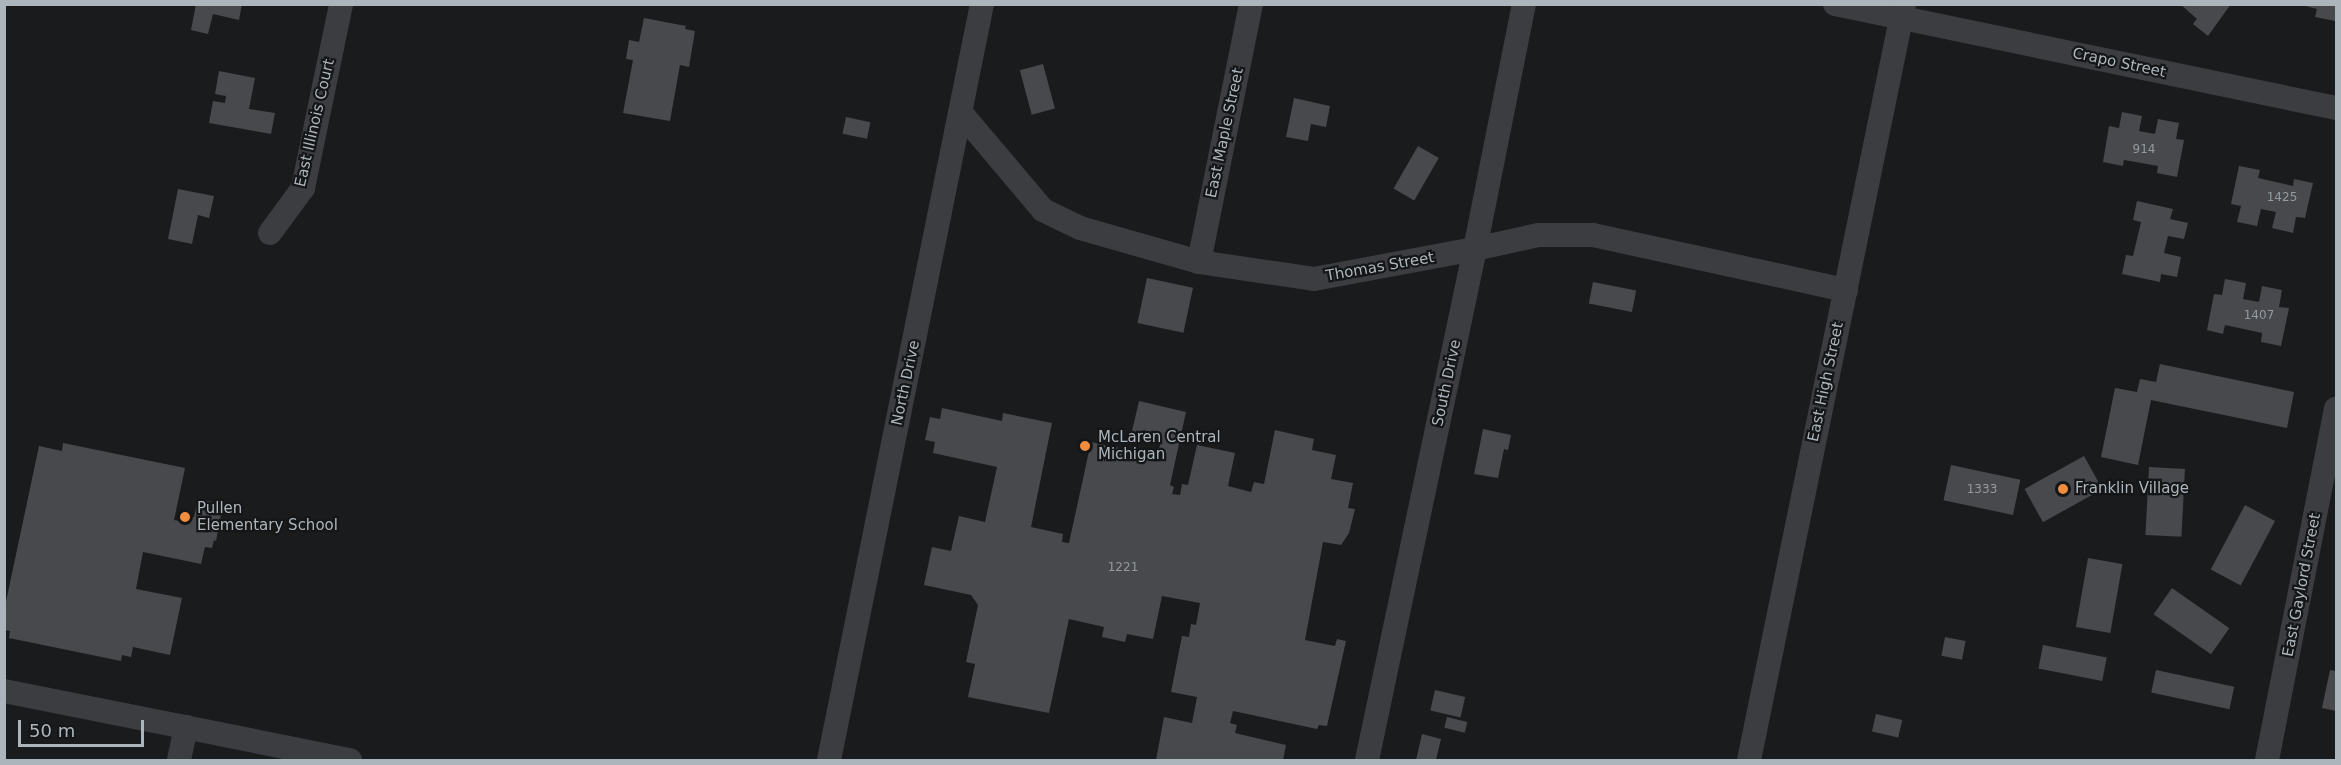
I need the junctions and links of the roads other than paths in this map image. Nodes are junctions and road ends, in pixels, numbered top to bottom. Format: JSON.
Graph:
{"nodes":[{"id":1,"x":341,"y":4,"type":"edge"},
{"id":2,"x":982,"y":4,"type":"edge"},
{"id":3,"x":1251,"y":4,"type":"edge"},
{"id":4,"x":1524,"y":4,"type":"edge"},
{"id":5,"x":1835,"y":4,"type":"edge"},
{"id":6,"x":1903,"y":11,"type":"edge"},
{"id":7,"x":2337,"y":108,"type":"edge"},
{"id":8,"x":961,"y":113,"type":"junction"},
{"id":9,"x":270,"y":233,"type":"dead end"},
{"id":10,"x":1475,"y":249,"type":"junction"},
{"id":11,"x":1199,"y":262,"type":"junction"},
{"id":12,"x":1846,"y":290,"type":"junction"},
{"id":13,"x":2337,"y":409,"type":"edge"},
{"id":14,"x":4,"y":691,"type":"edge"},
{"id":15,"x":186,"y":727,"type":"junction"},
{"id":16,"x":179,"y":760,"type":"edge"},
{"id":17,"x":350,"y":760,"type":"edge"},
{"id":18,"x":829,"y":760,"type":"edge"},
{"id":19,"x":1367,"y":760,"type":"edge"},
{"id":20,"x":1749,"y":760,"type":"edge"},
{"id":21,"x":2267,"y":760,"type":"edge"}],
"edges":[{"from":1,"to":9,"type":"street","name":"East Illinois Court"},
{"from":2,"to":8,"type":"street","name":"North Drive"},
{"from":3,"to":11,"type":"street","name":"East Maple Street"},
{"from":4,"to":10,"type":"street","name":"South Drive"},
{"from":5,"to":6,"type":"street","name":"Crapo Street"},
{"from":6,"to":7,"type":"street","name":"Crapo Street"},
{"from":6,"to":12,"type":"street","name":"East High Street"},
{"from":8,"to":11,"type":"street","name":"Thomas Street"},
{"from":8,"to":18,"type":"street","name":"North Drive"},
{"from":10,"to":11,"type":"street","name":"Thomas Street"},
{"from":10,"to":12,"type":"street","name":"Thomas Street"},
{"from":10,"to":19,"type":"street","name":"South Drive"},
{"from":12,"to":20,"type":"street","name":"East High Street"},
{"from":13,"to":21,"type":"street","name":"East Gaylord Street"},
{"from":14,"to":15,"type":"street"},
{"from":15,"to":16,"type":"street"},
{"from":15,"to":17,"type":"street"}]}
